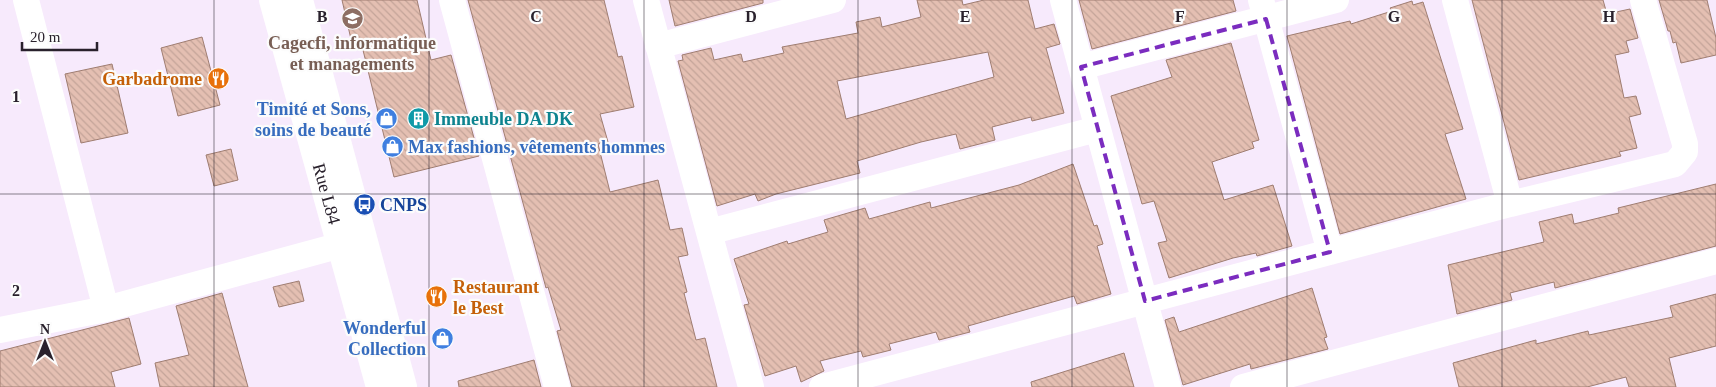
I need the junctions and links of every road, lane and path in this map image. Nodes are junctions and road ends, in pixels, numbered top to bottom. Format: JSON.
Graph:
{"nodes":[{"id":1,"x":26,"y":0,"type":"edge"},
{"id":2,"x":273,"y":0,"type":"edge"},
{"id":3,"x":299,"y":0,"type":"edge"},
{"id":4,"x":452,"y":0,"type":"edge"},
{"id":5,"x":646,"y":0,"type":"edge"},
{"id":6,"x":833,"y":0,"type":"edge"},
{"id":7,"x":1062,"y":0,"type":"edge"},
{"id":8,"x":1336,"y":0,"type":"edge"},
{"id":9,"x":1455,"y":0,"type":"edge"},
{"id":10,"x":1643,"y":0,"type":"edge"},
{"id":11,"x":1263,"y":9,"type":"edge"},
{"id":12,"x":658,"y":46,"type":"junction"},
{"id":13,"x":1081,"y":68,"type":"junction"},
{"id":14,"x":1097,"y":129,"type":"junction"},
{"id":15,"x":1510,"y":204,"type":"junction"},
{"id":16,"x":709,"y":232,"type":"junction"},
{"id":17,"x":352,"y":242,"type":"junction"},
{"id":18,"x":1330,"y":252,"type":"junction"},
{"id":19,"x":1716,"y":261,"type":"edge"},
{"id":20,"x":1144,"y":301,"type":"junction"},
{"id":21,"x":106,"y":309,"type":"junction"},
{"id":22,"x":0,"y":330,"type":"edge"},
{"id":23,"x":380,"y":387,"type":"edge"},
{"id":24,"x":403,"y":387,"type":"edge"},
{"id":25,"x":557,"y":387,"type":"edge"},
{"id":26,"x":752,"y":387,"type":"edge"},
{"id":27,"x":822,"y":387,"type":"edge"},
{"id":28,"x":1168,"y":387,"type":"edge"},
{"id":29,"x":1243,"y":387,"type":"edge"}],
"edges":[{"from":1,"to":21,"type":"street"},
{"from":2,"to":17,"type":"street","name":"Rue L84"},
{"from":3,"to":17,"type":"street","name":"Rue L84"},
{"from":4,"to":25,"type":"street"},
{"from":5,"to":12,"type":"street"},
{"from":6,"to":12,"type":"street"},
{"from":7,"to":13,"type":"street"},
{"from":8,"to":11,"type":"street"},
{"from":9,"to":15,"type":"street"},
{"from":10,"to":15,"type":"street"},
{"from":11,"to":13,"type":"street"},
{"from":11,"to":18,"type":"street"},
{"from":12,"to":16,"type":"street"},
{"from":13,"to":14,"type":"street"},
{"from":14,"to":16,"type":"street"},
{"from":14,"to":20,"type":"street"},
{"from":15,"to":18,"type":"street"},
{"from":16,"to":26,"type":"street"},
{"from":17,"to":21,"type":"street"},
{"from":17,"to":23,"type":"street","name":"Rue L84"},
{"from":17,"to":24,"type":"street","name":"Rue L84"},
{"from":18,"to":20,"type":"street"},
{"from":19,"to":29,"type":"street"},
{"from":20,"to":27,"type":"street"},
{"from":20,"to":28,"type":"street"},
{"from":21,"to":22,"type":"street"}]}
